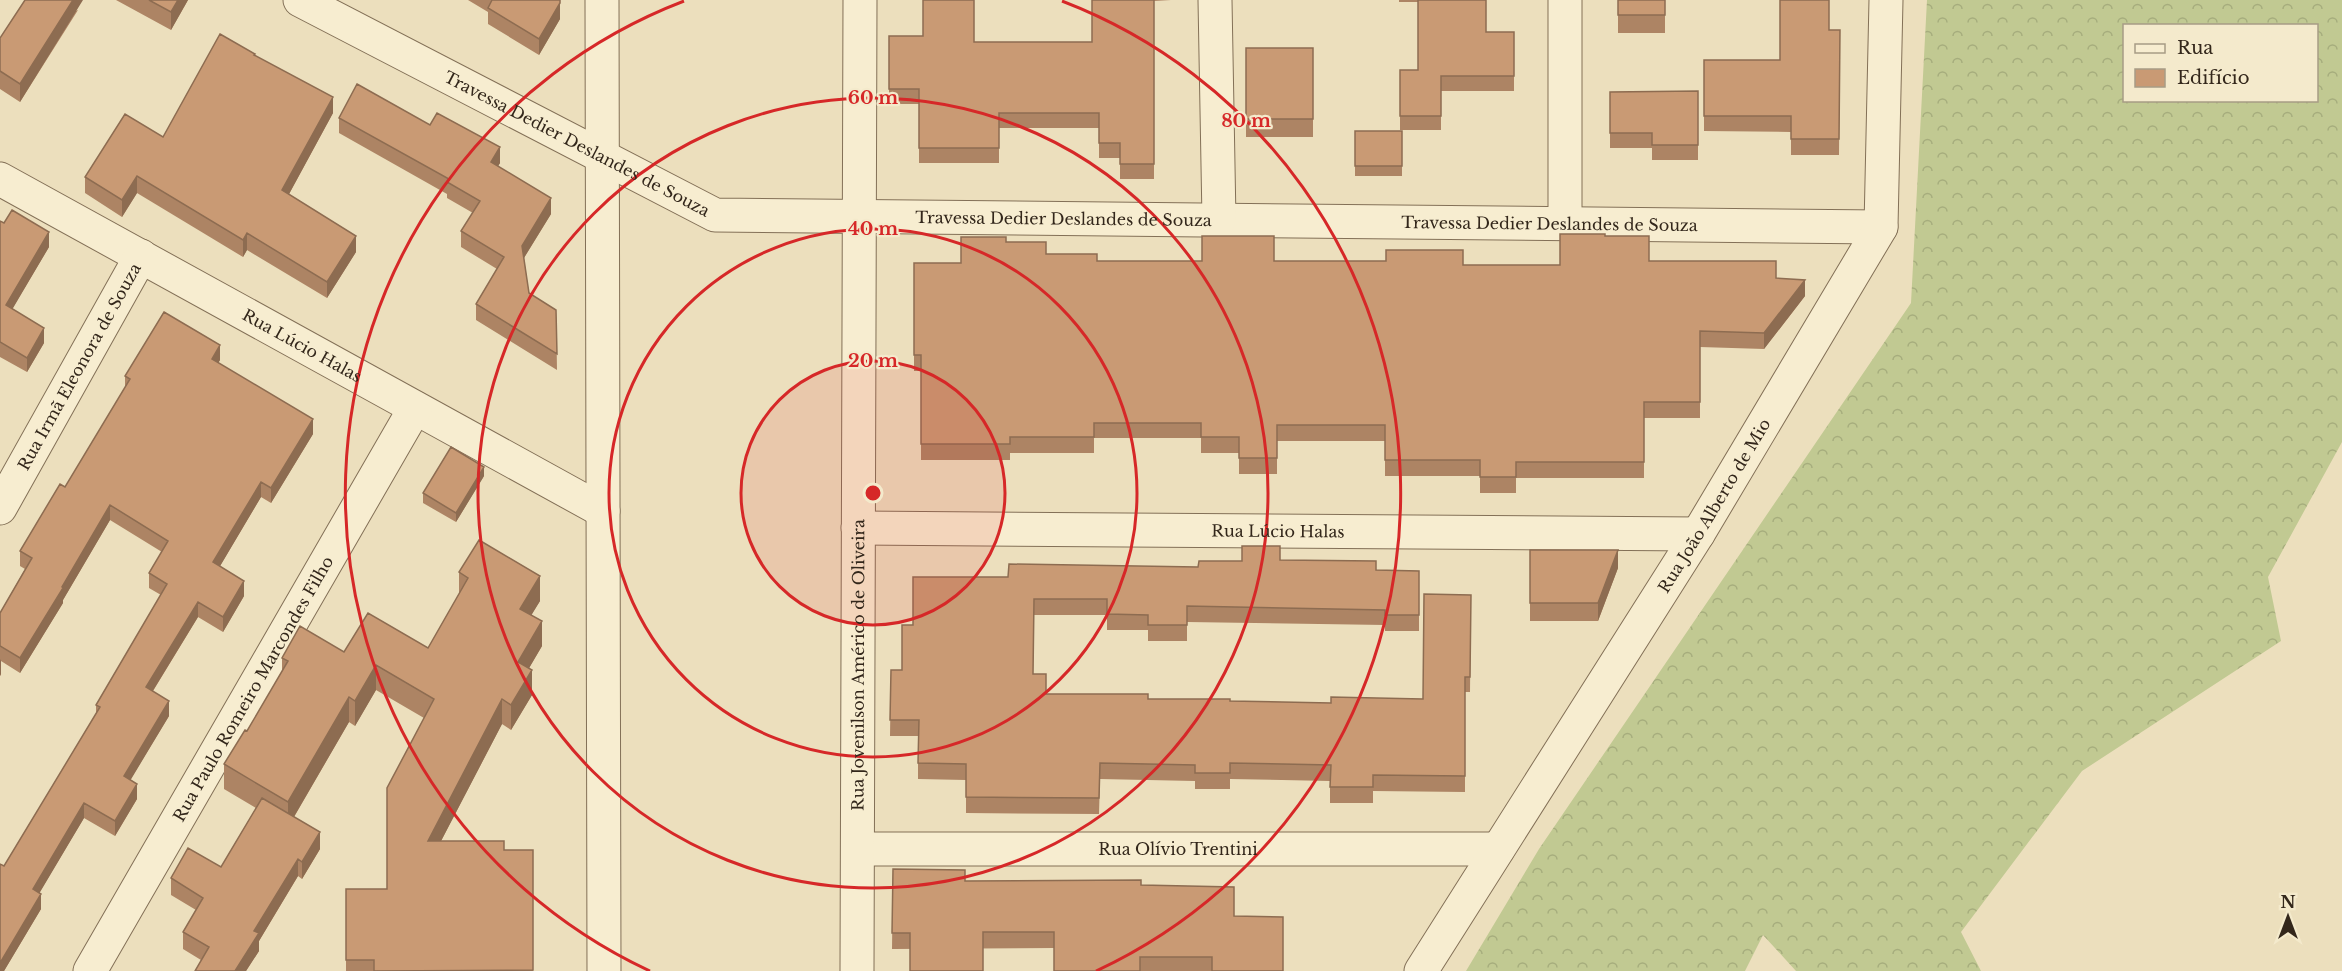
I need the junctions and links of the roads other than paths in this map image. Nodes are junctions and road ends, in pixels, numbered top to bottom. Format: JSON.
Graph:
{"nodes":[{"id":1,"x":300,"y":0,"type":"edge"},
{"id":2,"x":602,"y":0,"type":"edge"},
{"id":3,"x":860,"y":0,"type":"edge"},
{"id":4,"x":1215,"y":0,"type":"edge"},
{"id":5,"x":1565,"y":0,"type":"edge"},
{"id":6,"x":1886,"y":0,"type":"edge"},
{"id":7,"x":603,"y":157,"type":"junction"},
{"id":8,"x":0,"y":179,"type":"edge"},
{"id":9,"x":860,"y":217,"type":"junction"},
{"id":10,"x":1219,"y":219,"type":"junction"},
{"id":11,"x":1565,"y":222,"type":"junction"},
{"id":12,"x":1881,"y":227,"type":"junction"},
{"id":13,"x":141,"y":256,"type":"junction"},
{"id":14,"x":416,"y":408,"type":"junction"},
{"id":15,"x":0,"y":508,"type":"edge"},
{"id":16,"x":603,"y":512,"type":"junction"},
{"id":17,"x":858,"y":528,"type":"junction"},
{"id":18,"x":1698,"y":534,"type":"junction"},
{"id":19,"x":858,"y":849,"type":"junction"},
{"id":20,"x":1498,"y":849,"type":"junction"},
{"id":21,"x":90,"y":971,"type":"edge"},
{"id":22,"x":604,"y":971,"type":"edge"},
{"id":23,"x":857,"y":971,"type":"edge"},
{"id":24,"x":1421,"y":971,"type":"edge"}],
"edges":[{"from":1,"to":7,"type":"street","name":"Travessa Dedier Deslandes de Souza"},
{"from":2,"to":7,"type":"street"},
{"from":3,"to":9,"type":"street","name":"Rua Jovenilson Américo de Oliveira"},
{"from":4,"to":10,"type":"street"},
{"from":5,"to":11,"type":"street"},
{"from":6,"to":12,"type":"street","name":"Rua João Alberto de Mio"},
{"from":7,"to":9,"type":"street","name":"Travessa Dedier Deslandes de Souza"},
{"from":7,"to":16,"type":"street"},
{"from":8,"to":13,"type":"street","name":"Rua Lúcio Halas"},
{"from":9,"to":10,"type":"street","name":"Travessa Dedier Deslandes de Souza"},
{"from":9,"to":17,"type":"street","name":"Rua Jovenilson Américo de Oliveira"},
{"from":10,"to":11,"type":"street","name":"Travessa Dedier Deslandes de Souza"},
{"from":11,"to":12,"type":"street","name":"Travessa Dedier Deslandes de Souza"},
{"from":12,"to":18,"type":"street","name":"Rua João Alberto de Mio"},
{"from":13,"to":14,"type":"street","name":"Rua Lúcio Halas"},
{"from":13,"to":15,"type":"street","name":"Rua Irmã Eleonora de Souza"},
{"from":14,"to":16,"type":"street","name":"Rua Lúcio Halas"},
{"from":14,"to":21,"type":"street","name":"Rua Paulo Romeiro Marcondes Filho"},
{"from":16,"to":22,"type":"street"},
{"from":17,"to":18,"type":"street","name":"Rua Lúcio Halas"},
{"from":17,"to":19,"type":"street","name":"Rua Jovenilson Américo de Oliveira"},
{"from":18,"to":20,"type":"street","name":"Rua João Alberto de Mio"},
{"from":19,"to":20,"type":"street","name":"Rua Olívio Trentini"},
{"from":19,"to":23,"type":"street","name":"Rua Jovenilson Américo de Oliveira"},
{"from":20,"to":24,"type":"street","name":"Rua João Alberto de Mio"}]}
